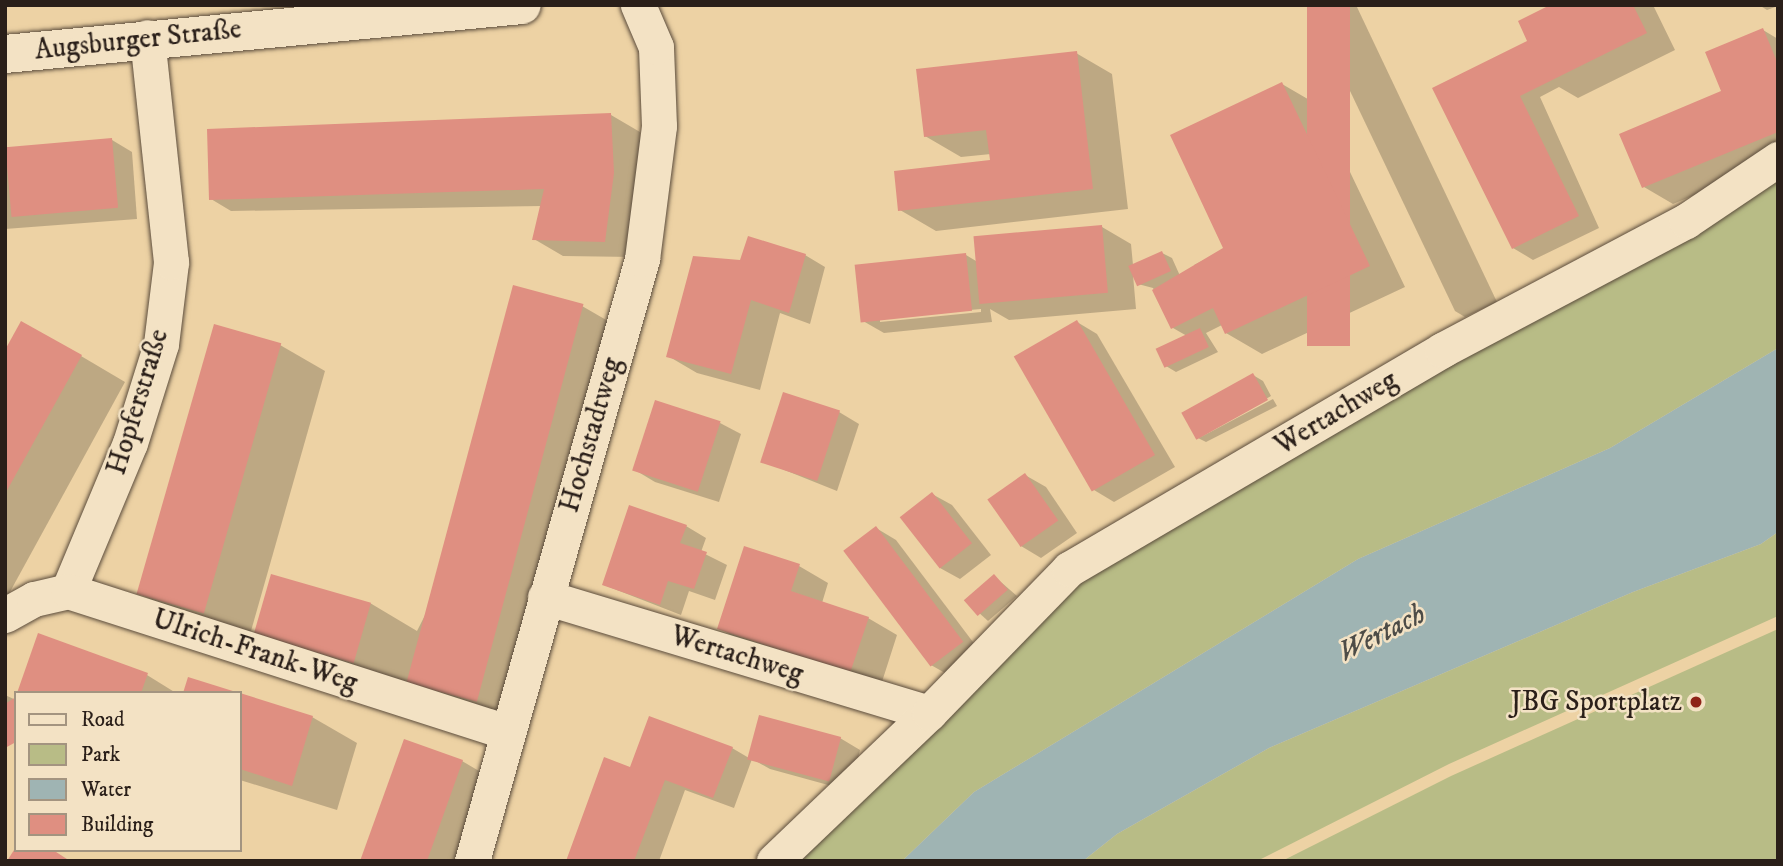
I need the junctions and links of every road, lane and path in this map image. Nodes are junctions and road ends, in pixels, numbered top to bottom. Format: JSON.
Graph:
{"nodes":[{"id":1,"x":522,"y":5,"type":"edge"},
{"id":2,"x":638,"y":5,"type":"edge"},
{"id":3,"x":146,"y":37,"type":"junction"},
{"id":4,"x":5,"y":54,"type":"edge"},
{"id":5,"x":1778,"y":159,"type":"edge"},
{"id":6,"x":68,"y":591,"type":"junction"},
{"id":7,"x":545,"y":597,"type":"junction"},
{"id":8,"x":5,"y":615,"type":"edge"},
{"id":9,"x":929,"y":713,"type":"junction"},
{"id":10,"x":507,"y":732,"type":"junction"},
{"id":11,"x":472,"y":861,"type":"edge"},
{"id":12,"x":774,"y":861,"type":"edge"}],
"edges":[{"from":1,"to":3,"type":"main road","name":"Augsburger Straße"},
{"from":2,"to":7,"type":"street","name":"Hochstadtweg"},
{"from":3,"to":4,"type":"main road","name":"Augsburger Straße"},
{"from":3,"to":6,"type":"street","name":"Hopferstraße"},
{"from":5,"to":9,"type":"street","name":"Wertachweg"},
{"from":6,"to":8,"type":"street"},
{"from":6,"to":10,"type":"street","name":"Ulrich-Frank-Weg"},
{"from":7,"to":9,"type":"street","name":"Wertachweg"},
{"from":7,"to":10,"type":"street","name":"Hochstadtweg"},
{"from":9,"to":12,"type":"street","name":"Wertachweg"},
{"from":10,"to":11,"type":"street","name":"Hochstadtweg"}]}
